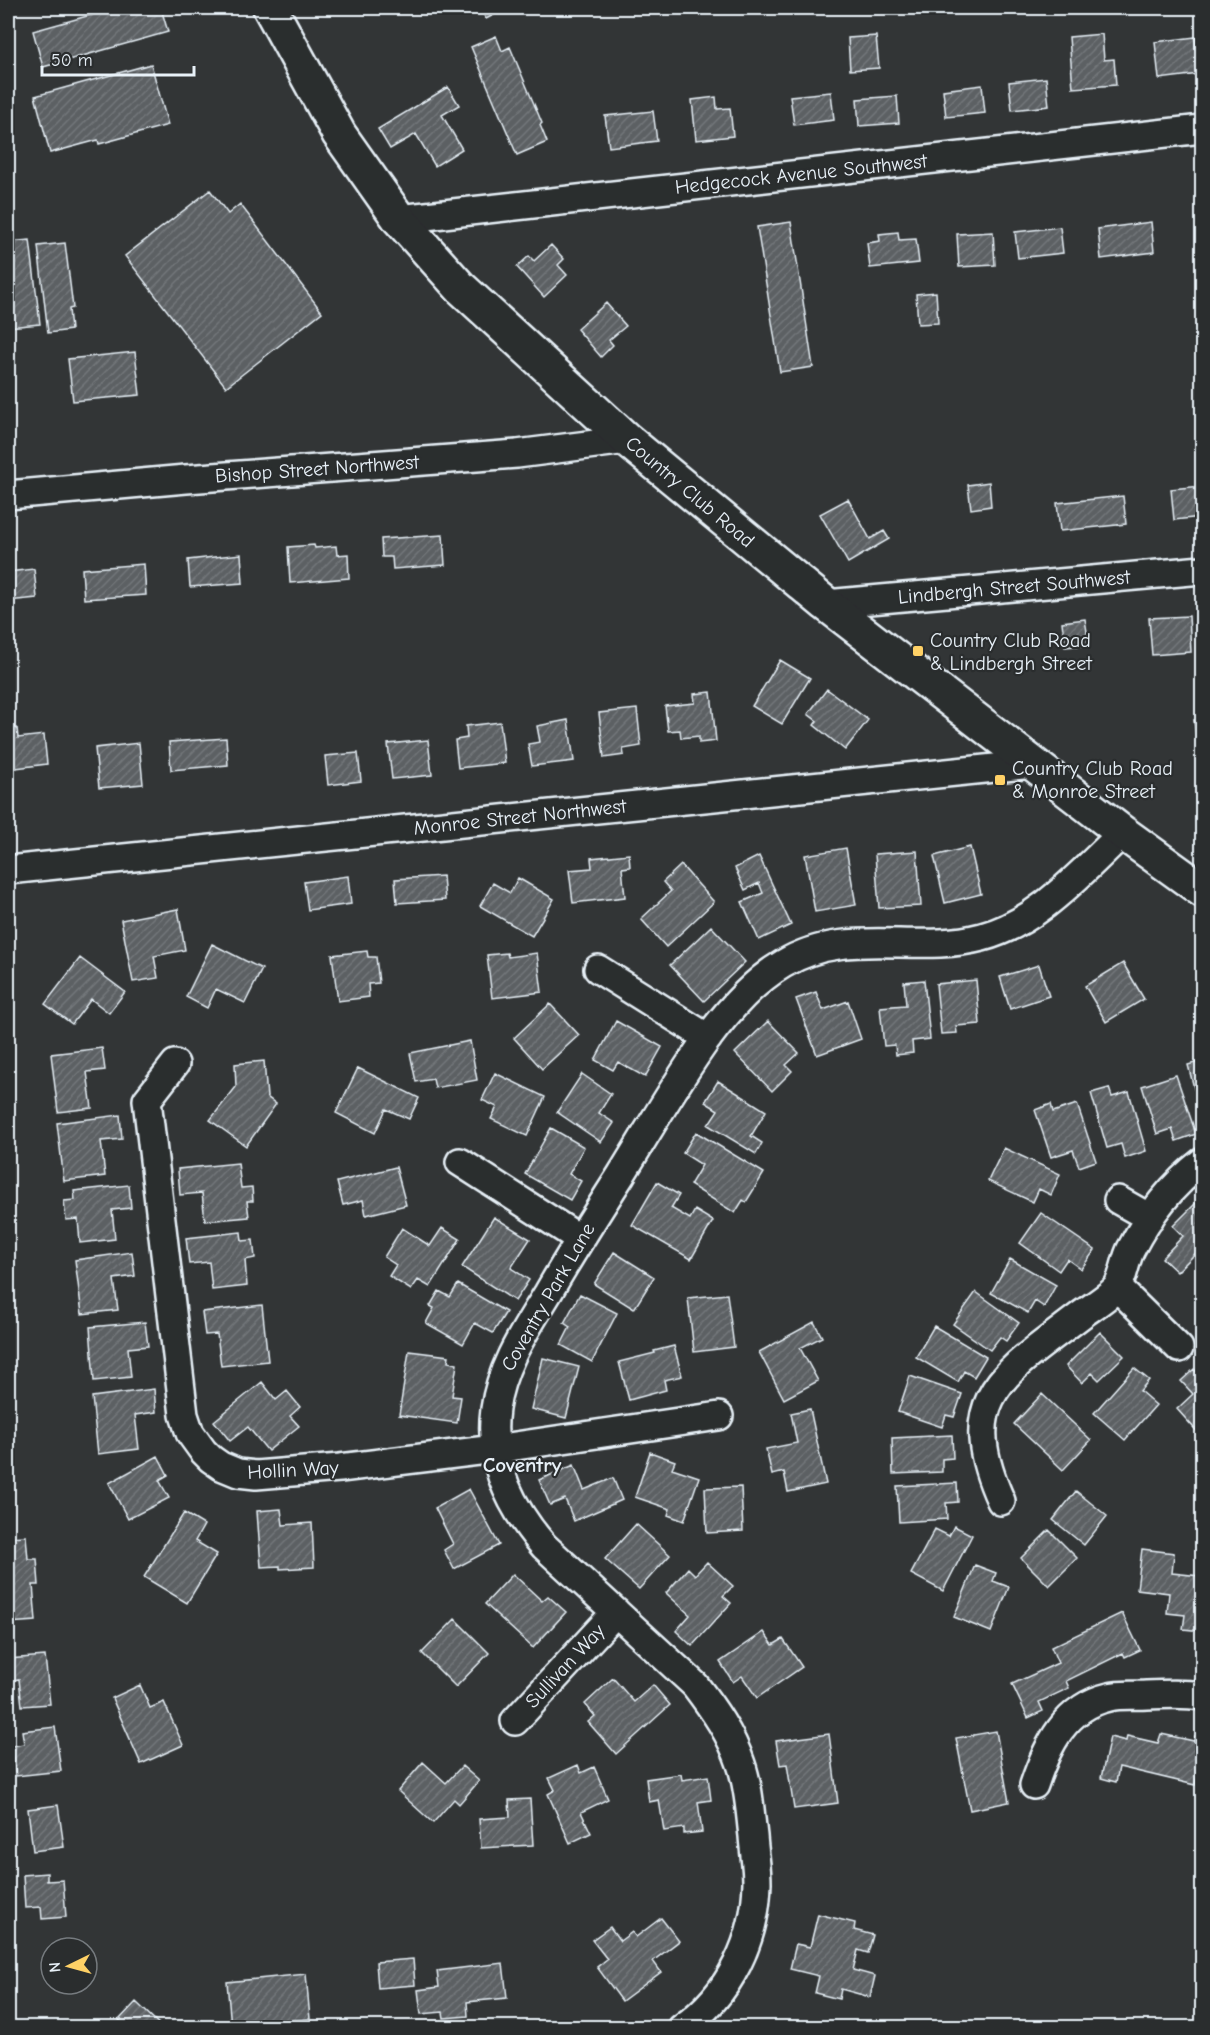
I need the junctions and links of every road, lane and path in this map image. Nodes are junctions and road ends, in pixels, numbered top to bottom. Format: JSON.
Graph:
{"nodes":[{"id":1,"x":270,"y":8,"type":"edge"},
{"id":2,"x":1203,"y":129,"type":"edge"},
{"id":3,"x":399,"y":219,"type":"junction"},
{"id":4,"x":627,"y":441,"type":"junction"},
{"id":5,"x":8,"y":495,"type":"edge"},
{"id":6,"x":1203,"y":570,"type":"edge"},
{"id":7,"x":826,"y":604,"type":"junction"},
{"id":8,"x":1033,"y":764,"type":"junction"},
{"id":9,"x":1123,"y":833,"type":"junction"},
{"id":10,"x":8,"y":870,"type":"edge"},
{"id":11,"x":1203,"y":890,"type":"edge"},
{"id":12,"x":598,"y":969,"type":"dead end"},
{"id":13,"x":708,"y":1038,"type":"junction"},
{"id":14,"x":175,"y":1064,"type":"dead end"},
{"id":15,"x":460,"y":1161,"type":"dead end"},
{"id":16,"x":1203,"y":1162,"type":"edge"},
{"id":17,"x":1118,"y":1200,"type":"dead end"},
{"id":18,"x":1149,"y":1218,"type":"junction"},
{"id":19,"x":580,"y":1239,"type":"junction"},
{"id":20,"x":1117,"y":1287,"type":"junction"},
{"id":21,"x":1179,"y":1348,"type":"dead end"},
{"id":22,"x":719,"y":1416,"type":"dead end"},
{"id":23,"x":495,"y":1449,"type":"junction"},
{"id":24,"x":1001,"y":1501,"type":"dead end"},
{"id":25,"x":616,"y":1612,"type":"junction"},
{"id":26,"x":1203,"y":1696,"type":"edge"},
{"id":27,"x":515,"y":1721,"type":"dead end"},
{"id":28,"x":1034,"y":1785,"type":"dead end"},
{"id":29,"x":682,"y":2028,"type":"edge"}],
"edges":[{"from":1,"to":3,"type":"main road","name":"Country Club Road"},
{"from":2,"to":3,"type":"street","name":"Hedgecock Avenue Southwest"},
{"from":3,"to":4,"type":"main road","name":"Country Club Road"},
{"from":4,"to":5,"type":"street","name":"Bishop Street Northwest"},
{"from":4,"to":7,"type":"main road","name":"Country Club Road"},
{"from":6,"to":7,"type":"street","name":"Lindbergh Street Southwest"},
{"from":7,"to":8,"type":"main road","name":"Country Club Road"},
{"from":8,"to":9,"type":"main road","name":"Country Club Road"},
{"from":8,"to":10,"type":"street","name":"Monroe Street Northwest"},
{"from":9,"to":11,"type":"main road","name":"Country Club Road"},
{"from":9,"to":13,"type":"street","name":"Coventry Park Lane"},
{"from":12,"to":13,"type":"street"},
{"from":13,"to":19,"type":"street","name":"Coventry Park Lane"},
{"from":14,"to":23,"type":"street","name":"Hollin Way"},
{"from":15,"to":19,"type":"street"},
{"from":16,"to":18,"type":"street"},
{"from":17,"to":18,"type":"street"},
{"from":18,"to":20,"type":"street"},
{"from":19,"to":23,"type":"street","name":"Coventry Park Lane"},
{"from":20,"to":21,"type":"street"},
{"from":20,"to":24,"type":"street"},
{"from":22,"to":23,"type":"street","name":"Hollin Way"},
{"from":23,"to":25,"type":"street","name":"Coventry Park Lane"},
{"from":25,"to":27,"type":"street","name":"Sullivan Way"},
{"from":25,"to":29,"type":"street","name":"Coventry Park Lane"},
{"from":26,"to":28,"type":"street"}]}
